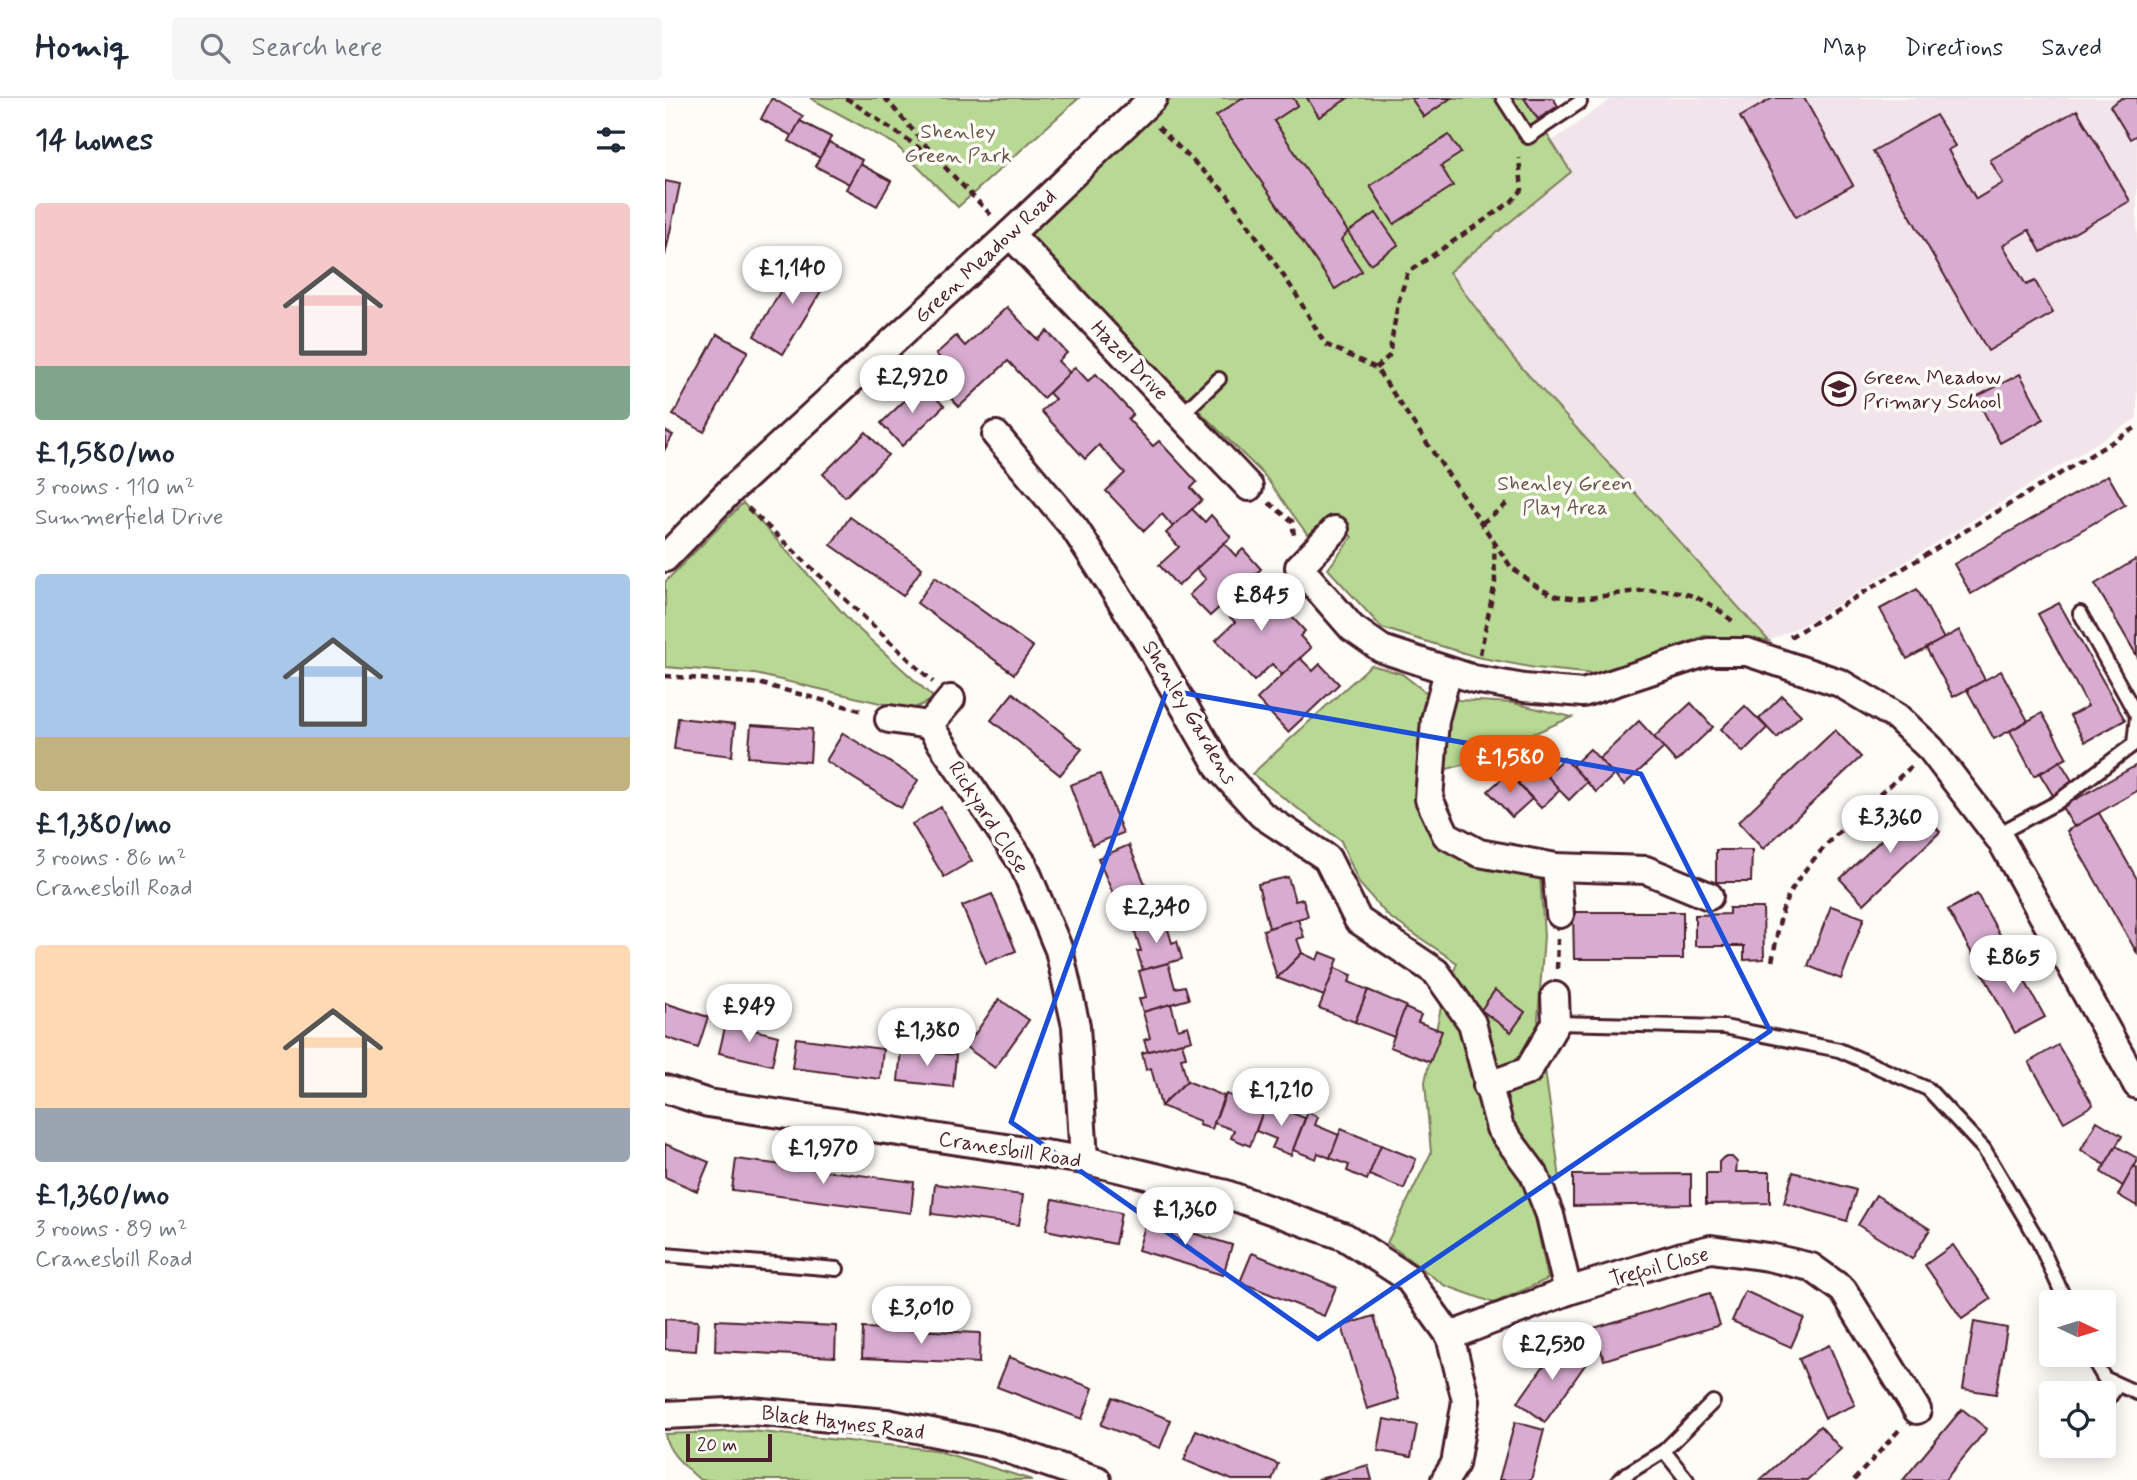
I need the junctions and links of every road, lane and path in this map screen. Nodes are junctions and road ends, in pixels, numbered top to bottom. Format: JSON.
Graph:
{"nodes":[{"id":1,"x":846,"y":98,"type":"edge"},
{"id":2,"x":885,"y":98,"type":"edge"},
{"id":3,"x":1503,"y":98,"type":"edge"},
{"id":4,"x":1580,"y":102,"type":"dead end"},
{"id":5,"x":1147,"y":105,"type":"edge"},
{"id":6,"x":1519,"y":158,"type":"dead end"},
{"id":7,"x":940,"y":162,"type":"junction"},
{"id":8,"x":1010,"y":234,"type":"junction"},
{"id":9,"x":1376,"y":368,"type":"junction"},
{"id":10,"x":1219,"y":379,"type":"dead end"},
{"id":11,"x":1182,"y":414,"type":"junction"},
{"id":12,"x":2137,"y":427,"type":"edge"},
{"id":13,"x":996,"y":435,"type":"dead end"},
{"id":14,"x":1249,"y":487,"type":"joint"},
{"id":15,"x":730,"y":491,"type":"junction"},
{"id":16,"x":1508,"y":503,"type":"dead end"},
{"id":17,"x":1482,"y":523,"type":"junction"},
{"id":18,"x":1335,"y":530,"type":"dead end"},
{"id":19,"x":1494,"y":541,"type":"junction"},
{"id":20,"x":665,"y":558,"type":"edge"},
{"id":21,"x":1299,"y":567,"type":"junction"},
{"id":22,"x":2080,"y":613,"type":"dead end"},
{"id":23,"x":1753,"y":654,"type":"junction"},
{"id":24,"x":1448,"y":671,"type":"junction"},
{"id":25,"x":665,"y":676,"type":"edge"},
{"id":26,"x":1474,"y":679,"type":"junction"},
{"id":27,"x":951,"y":699,"type":"joint"},
{"id":28,"x":889,"y":719,"type":"joint"},
{"id":29,"x":929,"y":725,"type":"junction"},
{"id":30,"x":1931,"y":749,"type":"junction"},
{"id":31,"x":1996,"y":835,"type":"junction"},
{"id":32,"x":1556,"y":867,"type":"junction"},
{"id":33,"x":1709,"y":896,"type":"dead end"},
{"id":34,"x":1560,"y":914,"type":"joint"},
{"id":35,"x":1772,"y":961,"type":"dead end"},
{"id":36,"x":1555,"y":996,"type":"joint"},
{"id":37,"x":1556,"y":1023,"type":"junction"},
{"id":38,"x":2129,"y":1053,"type":"edge"},
{"id":39,"x":2137,"y":1085,"type":"edge"},
{"id":40,"x":1487,"y":1086,"type":"junction"},
{"id":41,"x":665,"y":1089,"type":"edge"},
{"id":42,"x":1084,"y":1160,"type":"junction"},
{"id":43,"x":665,"y":1255,"type":"edge"},
{"id":44,"x":837,"y":1269,"type":"dead end"},
{"id":45,"x":2061,"y":1290,"type":"edge"},
{"id":46,"x":1568,"y":1292,"type":"junction"},
{"id":47,"x":1450,"y":1336,"type":"junction"},
{"id":48,"x":2098,"y":1367,"type":"edge"},
{"id":49,"x":2118,"y":1385,"type":"junction"},
{"id":50,"x":2116,"y":1388,"type":"edge"},
{"id":51,"x":2137,"y":1393,"type":"edge"},
{"id":52,"x":1713,"y":1402,"type":"dead end"},
{"id":53,"x":1917,"y":1410,"type":"joint"},
{"id":54,"x":665,"y":1415,"type":"edge"},
{"id":55,"x":1664,"y":1451,"type":"junction"},
{"id":56,"x":1097,"y":1480,"type":"edge"},
{"id":57,"x":1445,"y":1480,"type":"edge"},
{"id":58,"x":1619,"y":1480,"type":"edge"},
{"id":59,"x":1687,"y":1480,"type":"edge"},
{"id":60,"x":1854,"y":1480,"type":"edge"}],
"edges":[{"from":1,"to":7,"type":"path"},
{"from":2,"to":7,"type":"path"},
{"from":3,"to":4,"type":"lane"},
{"from":5,"to":8,"type":"street","name":"Green Meadow Road"},
{"from":5,"to":9,"type":"path"},
{"from":6,"to":9,"type":"path"},
{"from":7,"to":8,"type":"path"},
{"from":8,"to":11,"type":"street","name":"Hazel Drive"},
{"from":8,"to":15,"type":"street","name":"Green Meadow Road"},
{"from":9,"to":17,"type":"path"},
{"from":10,"to":11,"type":"lane"},
{"from":11,"to":14,"type":"street","name":"Hazel Drive"},
{"from":12,"to":23,"type":"path"},
{"from":13,"to":40,"type":"street","name":"Shenley Gardens"},
{"from":14,"to":21,"type":"path"},
{"from":15,"to":20,"type":"street","name":"Green Meadow Road"},
{"from":15,"to":27,"type":"path"},
{"from":16,"to":17,"type":"path"},
{"from":17,"to":19,"type":"path"},
{"from":18,"to":21,"type":"street"},
{"from":19,"to":23,"type":"path"},
{"from":19,"to":26,"type":"path"},
{"from":21,"to":24,"type":"street"},
{"from":22,"to":31,"type":"lane"},
{"from":23,"to":26,"type":"street"},
{"from":23,"to":30,"type":"street"},
{"from":24,"to":26,"type":"street"},
{"from":24,"to":32,"type":"street"},
{"from":25,"to":28,"type":"path"},
{"from":27,"to":29,"type":"street"},
{"from":28,"to":29,"type":"street"},
{"from":29,"to":42,"type":"street","name":"Rickyard Close"},
{"from":30,"to":31,"type":"street"},
{"from":30,"to":35,"type":"path"},
{"from":31,"to":38,"type":"street"},
{"from":32,"to":33,"type":"street"},
{"from":32,"to":34,"type":"street"},
{"from":34,"to":36,"type":"path"},
{"from":36,"to":37,"type":"street"},
{"from":37,"to":40,"type":"street"},
{"from":37,"to":45,"type":"lane"},
{"from":38,"to":39,"type":"street"},
{"from":40,"to":46,"type":"street","name":"Shenley Gardens"},
{"from":41,"to":42,"type":"street","name":"Cranesbill Road"},
{"from":42,"to":47,"type":"street","name":"Cranesbill Road"},
{"from":43,"to":44,"type":"lane"},
{"from":46,"to":47,"type":"street","name":"Trefoil Close"},
{"from":46,"to":53,"type":"street","name":"Trefoil Close"},
{"from":47,"to":57,"type":"street","name":"Cranesbill Road"},
{"from":48,"to":49,"type":"lane"},
{"from":49,"to":50,"type":"lane"},
{"from":49,"to":51,"type":"lane"},
{"from":52,"to":55,"type":"lane"},
{"from":53,"to":60,"type":"path"},
{"from":54,"to":56,"type":"street","name":"Black Haynes Road"},
{"from":55,"to":58,"type":"lane"},
{"from":55,"to":59,"type":"lane"}]}
